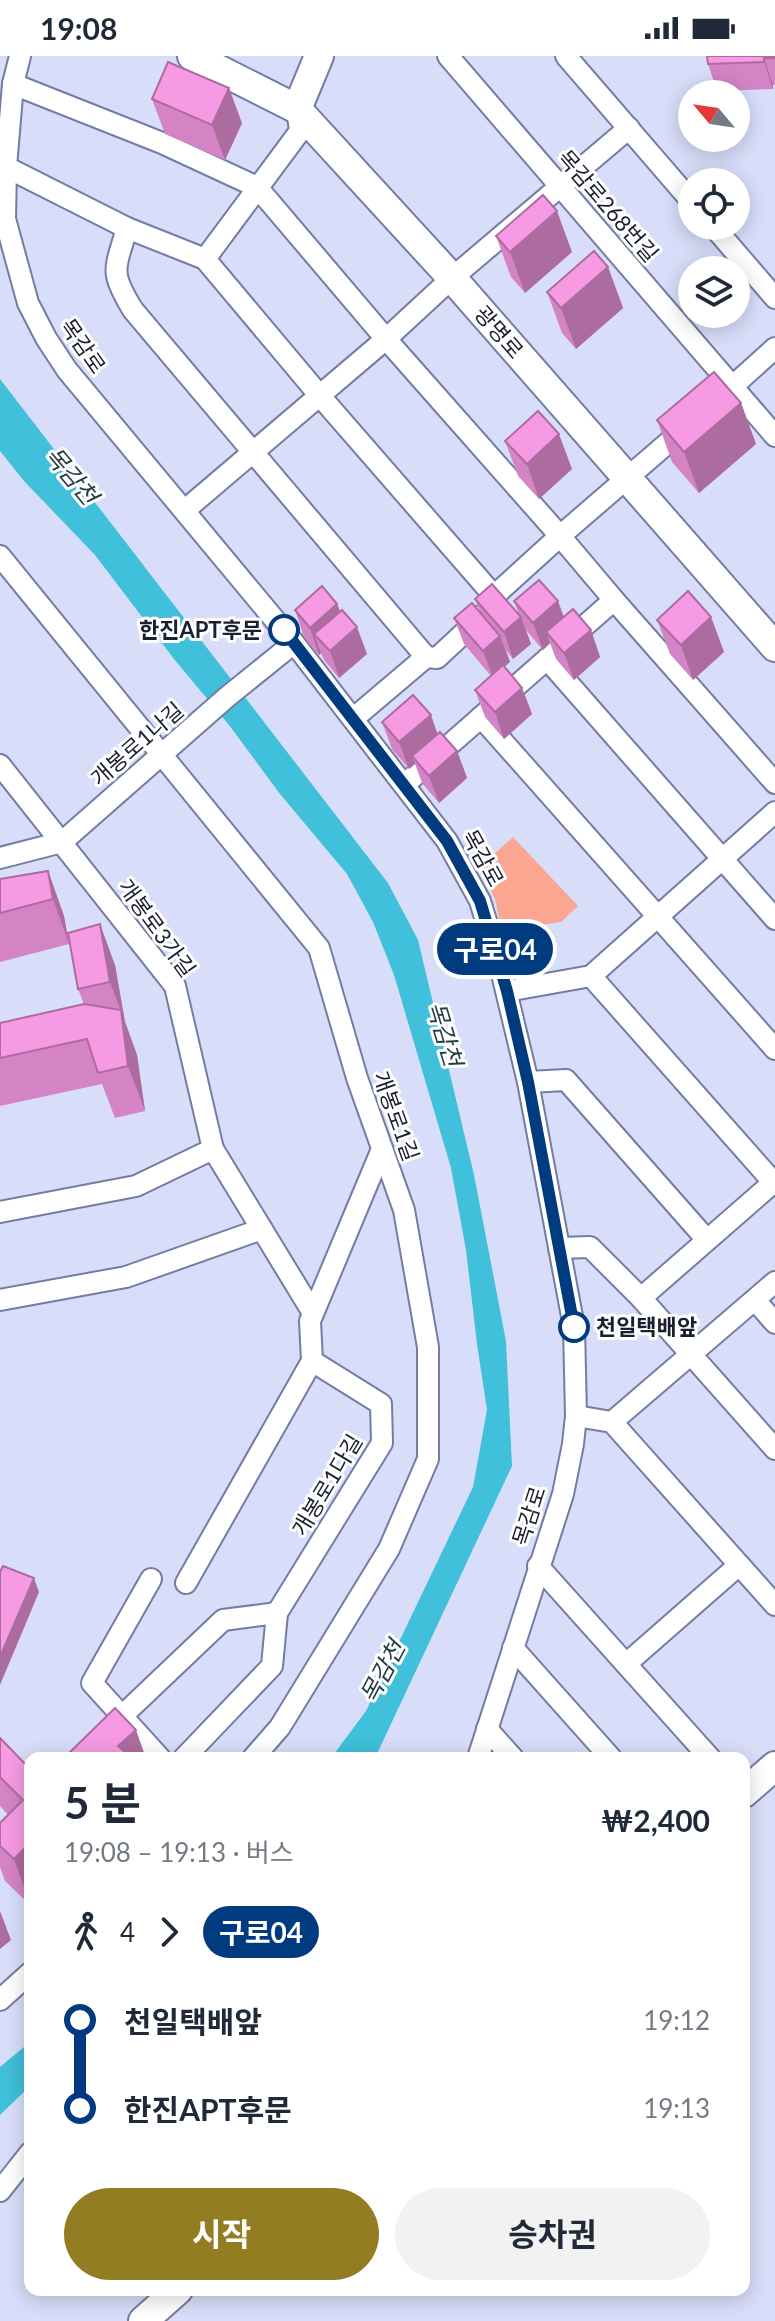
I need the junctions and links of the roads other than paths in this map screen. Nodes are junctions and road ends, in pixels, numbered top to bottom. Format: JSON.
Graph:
{"nodes":[{"id":1,"x":20,"y":56,"type":"edge"},
{"id":2,"x":192,"y":56,"type":"edge"},
{"id":3,"x":319,"y":56,"type":"edge"},
{"id":4,"x":448,"y":56,"type":"edge"},
{"id":5,"x":566,"y":56,"type":"edge"},
{"id":6,"x":13,"y":84,"type":"junction"},
{"id":7,"x":297,"y":109,"type":"junction"},
{"id":8,"x":629,"y":128,"type":"junction"},
{"id":9,"x":6,"y":167,"type":"junction"},
{"id":10,"x":678,"y":186,"type":"edge"},
{"id":11,"x":257,"y":187,"type":"junction"},
{"id":12,"x":559,"y":187,"type":"junction"},
{"id":13,"x":127,"y":228,"type":"junction"},
{"id":14,"x":725,"y":240,"type":"edge"},
{"id":15,"x":205,"y":259,"type":"junction"},
{"id":16,"x":452,"y":278,"type":"junction"},
{"id":17,"x":775,"y":298,"type":"edge"},
{"id":18,"x":386,"y":339,"type":"junction"},
{"id":19,"x":775,"y":348,"type":"edge"},
{"id":20,"x":733,"y":386,"type":"junction"},
{"id":21,"x":320,"y":396,"type":"junction"},
{"id":22,"x":775,"y":436,"type":"edge"},
{"id":23,"x":253,"y":452,"type":"junction"},
{"id":24,"x":628,"y":478,"type":"junction"},
{"id":25,"x":185,"y":510,"type":"junction"},
{"id":26,"x":560,"y":536,"type":"junction"},
{"id":27,"x":0,"y":556,"type":"edge"},
{"id":28,"x":494,"y":596,"type":"junction"},
{"id":29,"x":614,"y":600,"type":"junction"},
{"id":30,"x":775,"y":647,"type":"edge"},
{"id":31,"x":288,"y":648,"type":"junction"},
{"id":32,"x":426,"y":657,"type":"junction"},
{"id":33,"x":547,"y":659,"type":"junction"},
{"id":34,"x":481,"y":717,"type":"junction"},
{"id":35,"x":354,"y":718,"type":"junction"},
{"id":36,"x":167,"y":749,"type":"junction"},
{"id":37,"x":0,"y":765,"type":"edge"},
{"id":38,"x":775,"y":783,"type":"edge"},
{"id":39,"x":405,"y":784,"type":"junction"},
{"id":40,"x":775,"y":812,"type":"edge"},
{"id":41,"x":62,"y":842,"type":"junction"},
{"id":42,"x":0,"y":858,"type":"edge"},
{"id":43,"x":723,"y":859,"type":"junction"},
{"id":44,"x":659,"y":916,"type":"junction"},
{"id":45,"x":775,"y":919,"type":"edge"},
{"id":46,"x":591,"y":976,"type":"junction"},
{"id":47,"x":507,"y":991,"type":"junction"},
{"id":48,"x":775,"y":1049,"type":"edge"},
{"id":49,"x":528,"y":1082,"type":"junction"},
{"id":50,"x":213,"y":1149,"type":"junction"},
{"id":51,"x":382,"y":1149,"type":"junction"},
{"id":52,"x":774,"y":1182,"type":"edge"},
{"id":53,"x":0,"y":1212,"type":"edge"},
{"id":54,"x":262,"y":1229,"type":"junction"},
{"id":55,"x":707,"y":1240,"type":"junction"},
{"id":56,"x":559,"y":1248,"type":"junction"},
{"id":57,"x":775,"y":1282,"type":"edge"},
{"id":58,"x":641,"y":1298,"type":"junction"},
{"id":59,"x":0,"y":1300,"type":"edge"},
{"id":60,"x":755,"y":1300,"type":"junction"},
{"id":61,"x":313,"y":1313,"type":"junction"},
{"id":62,"x":775,"y":1323,"type":"edge"},
{"id":63,"x":691,"y":1355,"type":"junction"},
{"id":64,"x":312,"y":1361,"type":"junction"},
{"id":65,"x":576,"y":1416,"type":"junction"},
{"id":66,"x":612,"y":1422,"type":"junction"},
{"id":67,"x":775,"y":1449,"type":"edge"},
{"id":68,"x":739,"y":1565,"type":"junction"},
{"id":69,"x":538,"y":1566,"type":"junction"},
{"id":70,"x":151,"y":1579,"type":"dead end"},
{"id":71,"x":186,"y":1583,"type":"dead end"},
{"id":72,"x":774,"y":1601,"type":"edge"},
{"id":73,"x":277,"y":1613,"type":"junction"},
{"id":74,"x":513,"y":1648,"type":"junction"},
{"id":75,"x":626,"y":1664,"type":"junction"},
{"id":76,"x":122,"y":1716,"type":"junction"},
{"id":77,"x":487,"y":1729,"type":"junction"},
{"id":78,"x":155,"y":1752,"type":"edge"},
{"id":79,"x":190,"y":1752,"type":"edge"},
{"id":80,"x":258,"y":1752,"type":"edge"},
{"id":81,"x":480,"y":1752,"type":"edge"},
{"id":82,"x":508,"y":1752,"type":"edge"},
{"id":83,"x":606,"y":1752,"type":"edge"},
{"id":84,"x":705,"y":1752,"type":"edge"},
{"id":85,"x":775,"y":1766,"type":"edge"},
{"id":86,"x":750,"y":1788,"type":"edge"},
{"id":87,"x":24,"y":1978,"type":"edge"},
{"id":88,"x":0,"y":2000,"type":"edge"},
{"id":89,"x":24,"y":2161,"type":"edge"},
{"id":90,"x":0,"y":2191,"type":"edge"},
{"id":91,"x":171,"y":2296,"type":"edge"},
{"id":92,"x":143,"y":2321,"type":"edge"}],
"edges":[{"from":1,"to":6,"type":"street","name":"목감로"},
{"from":2,"to":7,"type":"main road","name":"광명로"},
{"from":3,"to":7,"type":"main road"},
{"from":4,"to":12,"type":"street","name":"목감로268번길"},
{"from":5,"to":8,"type":"street"},
{"from":6,"to":9,"type":"street","name":"목감로"},
{"from":6,"to":11,"type":"street"},
{"from":7,"to":11,"type":"street"},
{"from":7,"to":16,"type":"main road","name":"광명로"},
{"from":8,"to":10,"type":"street"},
{"from":8,"to":12,"type":"street"},
{"from":9,"to":13,"type":"street"},
{"from":9,"to":25,"type":"street","name":"목감로"},
{"from":11,"to":15,"type":"street"},
{"from":11,"to":18,"type":"street"},
{"from":12,"to":16,"type":"street"},
{"from":12,"to":20,"type":"street","name":"목감로268번길"},
{"from":13,"to":15,"type":"street"},
{"from":13,"to":23,"type":"street"},
{"from":14,"to":17,"type":"street"},
{"from":15,"to":21,"type":"street"},
{"from":16,"to":18,"type":"street"},
{"from":16,"to":24,"type":"main road","name":"광명로"},
{"from":18,"to":21,"type":"street"},
{"from":18,"to":26,"type":"street"},
{"from":19,"to":20,"type":"street"},
{"from":20,"to":22,"type":"street","name":"목감로268번길"},
{"from":20,"to":24,"type":"street"},
{"from":21,"to":23,"type":"street"},
{"from":21,"to":28,"type":"street"},
{"from":23,"to":25,"type":"street"},
{"from":23,"to":32,"type":"street"},
{"from":24,"to":26,"type":"street"},
{"from":24,"to":30,"type":"main road","name":"광명로"},
{"from":25,"to":31,"type":"street","name":"목감로"},
{"from":26,"to":28,"type":"street"},
{"from":26,"to":29,"type":"street"},
{"from":27,"to":36,"type":"street","name":"개봉로1길"},
{"from":28,"to":32,"type":"street"},
{"from":29,"to":33,"type":"street"},
{"from":29,"to":38,"type":"street"},
{"from":31,"to":35,"type":"street","name":"목감로"},
{"from":31,"to":36,"type":"street","name":"개봉로1나길"},
{"from":32,"to":35,"type":"street"},
{"from":33,"to":34,"type":"street"},
{"from":33,"to":43,"type":"street"},
{"from":34,"to":39,"type":"street"},
{"from":34,"to":44,"type":"street"},
{"from":35,"to":39,"type":"street","name":"목감로"},
{"from":36,"to":41,"type":"street","name":"개봉로1나길"},
{"from":36,"to":51,"type":"street","name":"개봉로1길"},
{"from":37,"to":41,"type":"street","name":"개봉로3가길"},
{"from":39,"to":47,"type":"street","name":"목감로"},
{"from":40,"to":43,"type":"street"},
{"from":41,"to":42,"type":"street","name":"개봉로1나길"},
{"from":41,"to":50,"type":"street","name":"개봉로3가길"},
{"from":43,"to":44,"type":"street"},
{"from":43,"to":45,"type":"street"},
{"from":44,"to":46,"type":"street"},
{"from":44,"to":48,"type":"street"},
{"from":46,"to":47,"type":"street"},
{"from":46,"to":52,"type":"street"},
{"from":47,"to":49,"type":"street","name":"목감로"},
{"from":49,"to":55,"type":"street"},
{"from":49,"to":56,"type":"street","name":"목감로"},
{"from":50,"to":53,"type":"street"},
{"from":50,"to":54,"type":"street","name":"개봉로3가길"},
{"from":51,"to":61,"type":"street"},
{"from":51,"to":80,"type":"street","name":"개봉로1길"},
{"from":52,"to":55,"type":"street"},
{"from":54,"to":59,"type":"street"},
{"from":54,"to":61,"type":"street","name":"개봉로3가길"},
{"from":55,"to":58,"type":"street"},
{"from":56,"to":58,"type":"street"},
{"from":56,"to":65,"type":"street","name":"목감로"},
{"from":57,"to":60,"type":"street"},
{"from":58,"to":63,"type":"street"},
{"from":60,"to":62,"type":"street"},
{"from":60,"to":63,"type":"street"},
{"from":61,"to":64,"type":"street"},
{"from":63,"to":66,"type":"street"},
{"from":63,"to":67,"type":"street"},
{"from":64,"to":71,"type":"street"},
{"from":64,"to":73,"type":"street","name":"개봉로1다길"},
{"from":65,"to":66,"type":"street"},
{"from":65,"to":69,"type":"street","name":"목감로"},
{"from":66,"to":68,"type":"street"},
{"from":68,"to":72,"type":"street"},
{"from":68,"to":75,"type":"street"},
{"from":69,"to":74,"type":"street","name":"목감로"},
{"from":69,"to":75,"type":"street"},
{"from":70,"to":76,"type":"street"},
{"from":73,"to":76,"type":"street"},
{"from":73,"to":79,"type":"street"},
{"from":74,"to":77,"type":"street","name":"목감로"},
{"from":74,"to":83,"type":"street"},
{"from":75,"to":84,"type":"street"},
{"from":76,"to":78,"type":"street"},
{"from":77,"to":81,"type":"street","name":"목감로"},
{"from":77,"to":82,"type":"street"},
{"from":85,"to":86,"type":"main road"},
{"from":87,"to":88,"type":"street"},
{"from":89,"to":90,"type":"street"},
{"from":91,"to":92,"type":"main road"}]}
